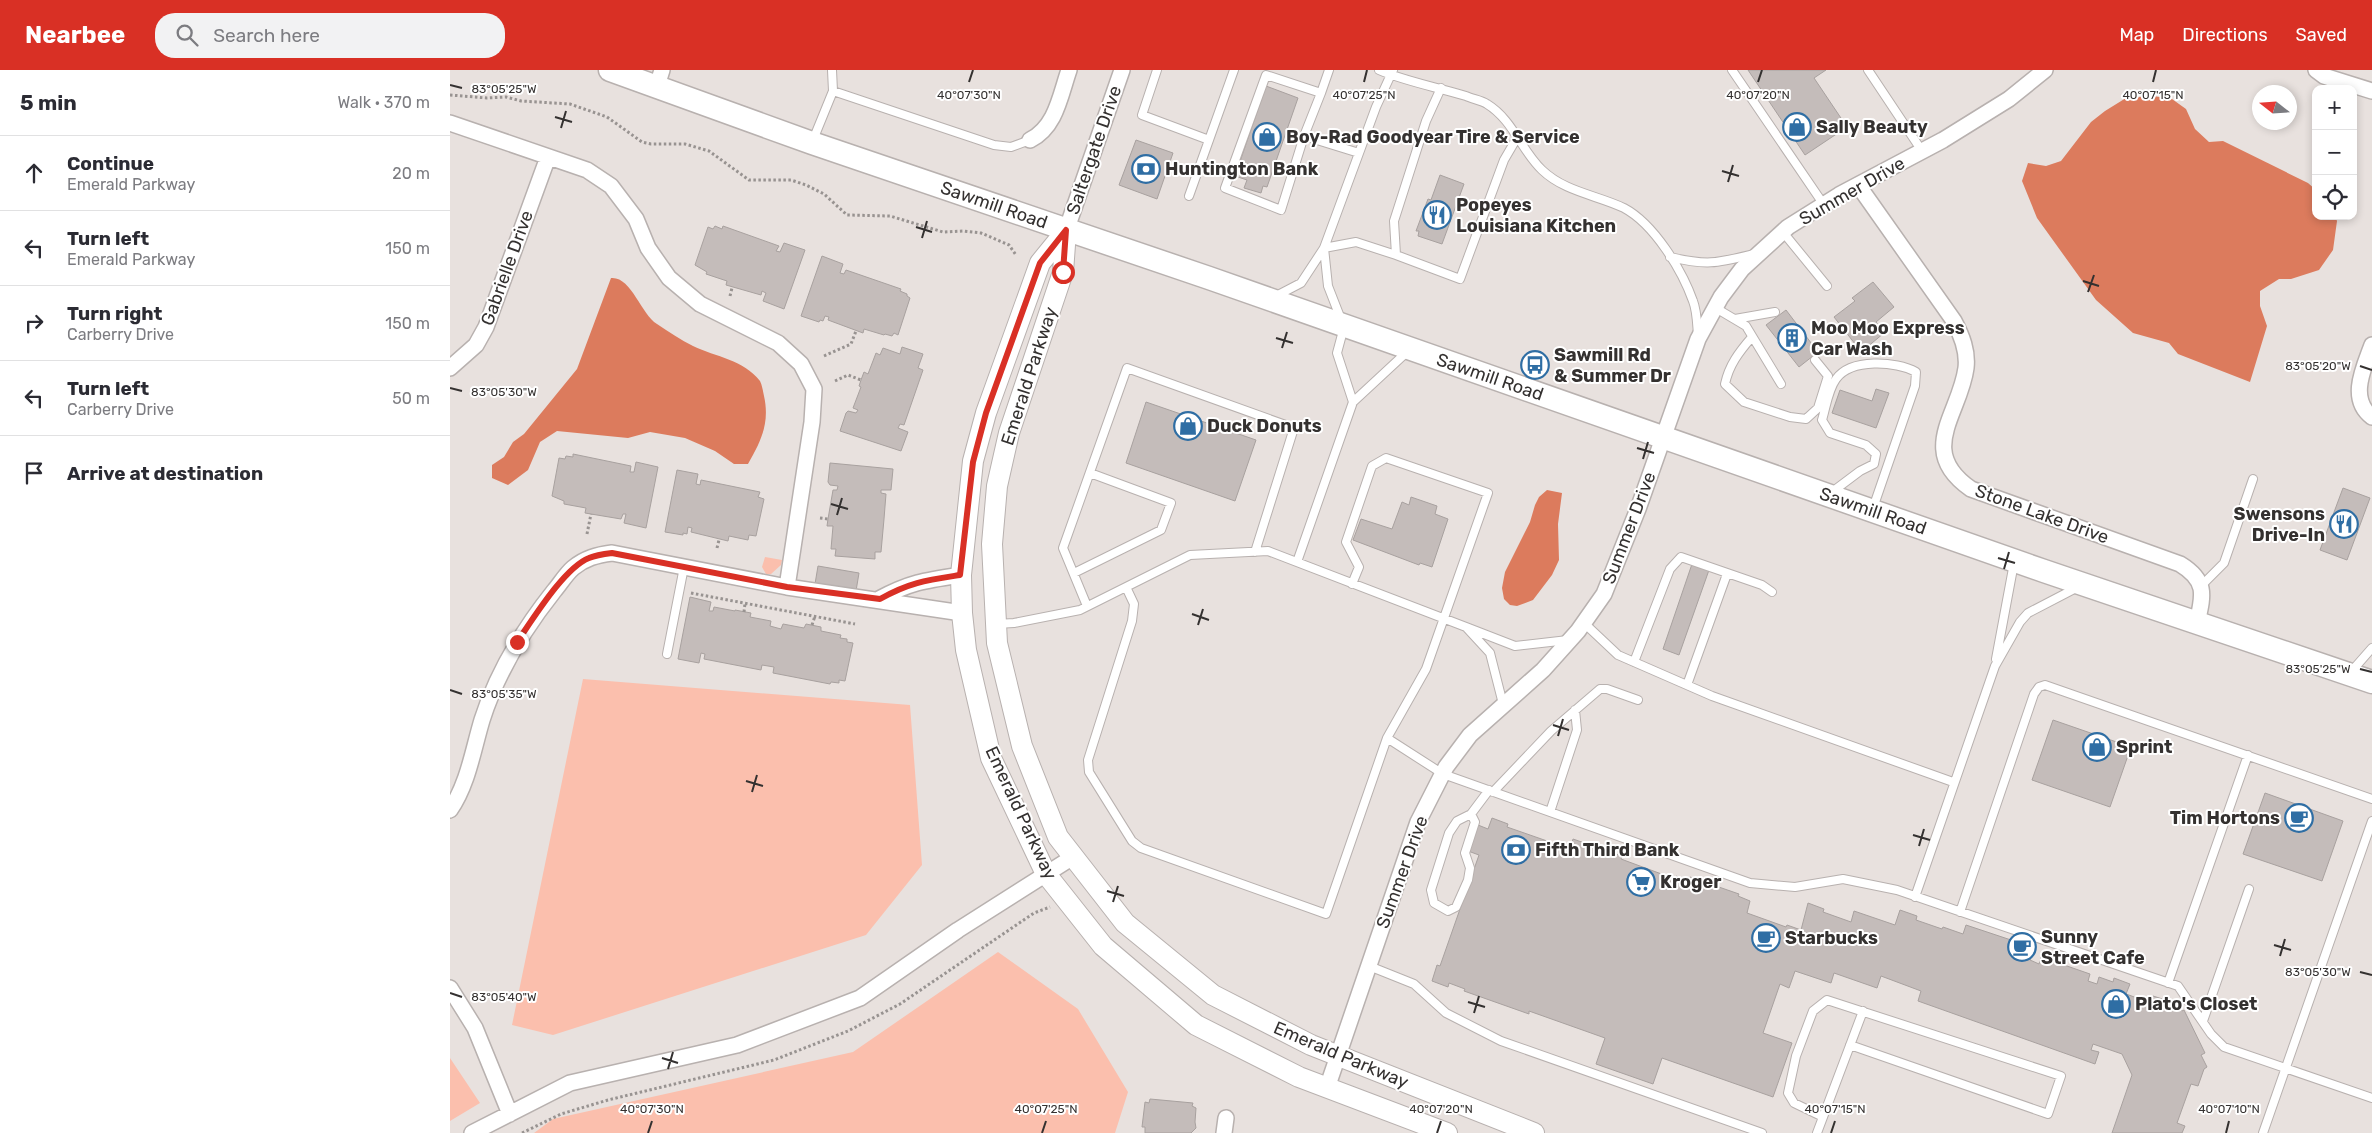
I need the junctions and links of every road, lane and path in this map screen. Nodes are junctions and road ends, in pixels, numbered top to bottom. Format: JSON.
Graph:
{"nodes":[{"id":1,"x":610,"y":70,"type":"edge"},
{"id":2,"x":832,"y":70,"type":"edge"},
{"id":3,"x":1069,"y":70,"type":"edge"},
{"id":4,"x":1122,"y":70,"type":"edge"},
{"id":5,"x":1157,"y":70,"type":"edge"},
{"id":6,"x":1234,"y":70,"type":"edge"},
{"id":7,"x":1329,"y":70,"type":"edge"},
{"id":8,"x":1379,"y":70,"type":"edge"},
{"id":9,"x":1732,"y":70,"type":"edge"},
{"id":10,"x":1868,"y":70,"type":"edge"},
{"id":11,"x":2045,"y":70,"type":"edge"},
{"id":12,"x":2316,"y":70,"type":"edge"},
{"id":13,"x":1392,"y":72,"type":"edge"},
{"id":14,"x":660,"y":78,"type":"edge"},
{"id":15,"x":1441,"y":88,"type":"junction"},
{"id":16,"x":834,"y":91,"type":"junction"},
{"id":17,"x":2372,"y":91,"type":"edge"},
{"id":18,"x":1321,"y":93,"type":"junction"},
{"id":19,"x":450,"y":95,"type":"edge"},
{"id":20,"x":450,"y":123,"type":"edge"},
{"id":21,"x":1304,"y":136,"type":"junction"},
{"id":22,"x":1518,"y":136,"type":"junction"},
{"id":23,"x":1030,"y":140,"type":"joint"},
{"id":24,"x":1209,"y":140,"type":"junction"},
{"id":25,"x":812,"y":143,"type":"junction"},
{"id":26,"x":1922,"y":151,"type":"junction"},
{"id":27,"x":1359,"y":153,"type":"junction"},
{"id":28,"x":548,"y":157,"type":"junction"},
{"id":29,"x":1858,"y":185,"type":"junction"},
{"id":30,"x":1189,"y":196,"type":"dead end"},
{"id":31,"x":1824,"y":205,"type":"junction"},
{"id":32,"x":1066,"y":230,"type":"junction"},
{"id":33,"x":1782,"y":231,"type":"junction"},
{"id":34,"x":1324,"y":248,"type":"junction"},
{"id":35,"x":1758,"y":253,"type":"junction"},
{"id":36,"x":1016,"y":255,"type":"dead end"},
{"id":37,"x":1396,"y":255,"type":"junction"},
{"id":38,"x":1670,"y":257,"type":"junction"},
{"id":39,"x":1827,"y":286,"type":"dead end"},
{"id":40,"x":732,"y":288,"type":"dead end"},
{"id":41,"x":730,"y":296,"type":"dead end"},
{"id":42,"x":1267,"y":300,"type":"junction"},
{"id":43,"x":1714,"y":307,"type":"junction"},
{"id":44,"x":1775,"y":312,"type":"dead end"},
{"id":45,"x":1735,"y":319,"type":"junction"},
{"id":46,"x":1344,"y":327,"type":"junction"},
{"id":47,"x":856,"y":330,"type":"dead end"},
{"id":48,"x":1752,"y":337,"type":"junction"},
{"id":49,"x":1698,"y":339,"type":"junction"},
{"id":50,"x":2372,"y":345,"type":"edge"},
{"id":51,"x":1410,"y":350,"type":"junction"},
{"id":52,"x":824,"y":356,"type":"dead end"},
{"id":53,"x":1815,"y":360,"type":"dead end"},
{"id":54,"x":450,"y":368,"type":"edge"},
{"id":55,"x":861,"y":380,"type":"dead end"},
{"id":56,"x":835,"y":381,"type":"dead end"},
{"id":57,"x":1781,"y":384,"type":"dead end"},
{"id":58,"x":1353,"y":402,"type":"junction"},
{"id":59,"x":2372,"y":417,"type":"edge"},
{"id":60,"x":1663,"y":439,"type":"junction"},
{"id":61,"x":1090,"y":473,"type":"junction"},
{"id":62,"x":2253,"y":479,"type":"dead end"},
{"id":63,"x":1828,"y":495,"type":"junction"},
{"id":64,"x":1872,"y":510,"type":"junction"},
{"id":65,"x":591,"y":514,"type":"dead end"},
{"id":66,"x":820,"y":518,"type":"dead end"},
{"id":67,"x":828,"y":519,"type":"dead end"},
{"id":68,"x":587,"y":534,"type":"dead end"},
{"id":69,"x":719,"y":540,"type":"dead end"},
{"id":70,"x":717,"y":548,"type":"dead end"},
{"id":71,"x":1255,"y":552,"type":"junction"},
{"id":72,"x":2015,"y":561,"type":"junction"},
{"id":73,"x":1297,"y":562,"type":"junction"},
{"id":74,"x":684,"y":567,"type":"junction"},
{"id":75,"x":1074,"y":573,"type":"junction"},
{"id":76,"x":1728,"y":574,"type":"junction"},
{"id":77,"x":960,"y":575,"type":"junction"},
{"id":78,"x":1352,"y":584,"type":"junction"},
{"id":79,"x":2083,"y":584,"type":"junction"},
{"id":80,"x":2201,"y":586,"type":"junction"},
{"id":81,"x":787,"y":587,"type":"junction"},
{"id":82,"x":1126,"y":587,"type":"junction"},
{"id":83,"x":1772,"y":592,"type":"dead end"},
{"id":84,"x":691,"y":593,"type":"dead end"},
{"id":85,"x":880,"y":599,"type":"junction"},
{"id":86,"x":745,"y":603,"type":"junction"},
{"id":87,"x":1087,"y":606,"type":"junction"},
{"id":88,"x":744,"y":612,"type":"dead end"},
{"id":89,"x":962,"y":613,"type":"junction"},
{"id":90,"x":815,"y":616,"type":"junction"},
{"id":91,"x":1445,"y":619,"type":"junction"},
{"id":92,"x":1584,"y":623,"type":"junction"},
{"id":93,"x":855,"y":624,"type":"dead end"},
{"id":94,"x":996,"y":624,"type":"junction"},
{"id":95,"x":2197,"y":624,"type":"junction"},
{"id":96,"x":812,"y":625,"type":"dead end"},
{"id":97,"x":1466,"y":627,"type":"junction"},
{"id":98,"x":1570,"y":640,"type":"junction"},
{"id":99,"x":2372,"y":648,"type":"edge"},
{"id":100,"x":667,"y":654,"type":"dead end"},
{"id":101,"x":1634,"y":662,"type":"junction"},
{"id":102,"x":1995,"y":666,"type":"junction"},
{"id":103,"x":2349,"y":674,"type":"junction"},
{"id":104,"x":2372,"y":682,"type":"edge"},
{"id":105,"x":1687,"y":685,"type":"junction"},
{"id":106,"x":1638,"y":700,"type":"dead end"},
{"id":107,"x":1503,"y":704,"type":"junction"},
{"id":108,"x":1575,"y":710,"type":"junction"},
{"id":109,"x":1387,"y":738,"type":"junction"},
{"id":110,"x":2248,"y":755,"type":"junction"},
{"id":111,"x":1443,"y":774,"type":"junction"},
{"id":112,"x":1953,"y":782,"type":"junction"},
{"id":113,"x":1491,"y":791,"type":"junction"},
{"id":114,"x":2372,"y":799,"type":"edge"},
{"id":115,"x":450,"y":810,"type":"edge"},
{"id":116,"x":1550,"y":812,"type":"junction"},
{"id":117,"x":1471,"y":814,"type":"junction"},
{"id":118,"x":2372,"y":821,"type":"edge"},
{"id":119,"x":1073,"y":857,"type":"junction"},
{"id":120,"x":1046,"y":874,"type":"junction"},
{"id":121,"x":2249,"y":889,"type":"dead end"},
{"id":122,"x":1915,"y":897,"type":"junction"},
{"id":123,"x":1960,"y":912,"type":"junction"},
{"id":124,"x":1369,"y":966,"type":"junction"},
{"id":125,"x":2168,"y":983,"type":"junction"},
{"id":126,"x":450,"y":988,"type":"edge"},
{"id":127,"x":1863,"y":1011,"type":"junction"},
{"id":128,"x":2203,"y":1021,"type":"junction"},
{"id":129,"x":1850,"y":1045,"type":"junction"},
{"id":130,"x":1338,"y":1056,"type":"junction"},
{"id":131,"x":2286,"y":1069,"type":"junction"},
{"id":132,"x":1327,"y":1088,"type":"junction"},
{"id":133,"x":2372,"y":1098,"type":"edge"},
{"id":134,"x":510,"y":1114,"type":"junction"},
{"id":135,"x":1824,"y":1117,"type":"junction"},
{"id":136,"x":472,"y":1133,"type":"edge"},
{"id":137,"x":1447,"y":1133,"type":"edge"},
{"id":138,"x":1534,"y":1133,"type":"edge"},
{"id":139,"x":1762,"y":1133,"type":"edge"},
{"id":140,"x":1817,"y":1133,"type":"edge"},
{"id":141,"x":2263,"y":1133,"type":"edge"}],
"edges":[{"from":1,"to":14,"type":"main road","name":"Sawmill Road"},
{"from":2,"to":16,"type":"lane"},
{"from":3,"to":23,"type":"street"},
{"from":4,"to":32,"type":"street","name":"Saltergate Drive"},
{"from":5,"to":24,"type":"lane"},
{"from":6,"to":24,"type":"lane"},
{"from":7,"to":18,"type":"lane"},
{"from":8,"to":13,"type":"lane"},
{"from":9,"to":31,"type":"lane"},
{"from":10,"to":26,"type":"lane"},
{"from":11,"to":26,"type":"street","name":"Summer Drive"},
{"from":12,"to":17,"type":"street"},
{"from":13,"to":15,"type":"lane"},
{"from":13,"to":27,"type":"lane"},
{"from":14,"to":25,"type":"main road","name":"Sawmill Road"},
{"from":15,"to":22,"type":"lane"},
{"from":15,"to":37,"type":"lane"},
{"from":16,"to":23,"type":"lane"},
{"from":16,"to":25,"type":"lane"},
{"from":18,"to":21,"type":"lane"},
{"from":18,"to":21,"type":"lane"},
{"from":19,"to":36,"type":"path"},
{"from":20,"to":28,"type":"street"},
{"from":21,"to":27,"type":"lane"},
{"from":22,"to":37,"type":"lane"},
{"from":22,"to":38,"type":"lane"},
{"from":24,"to":30,"type":"lane"},
{"from":25,"to":32,"type":"main road","name":"Sawmill Road"},
{"from":26,"to":29,"type":"street","name":"Summer Drive"},
{"from":27,"to":34,"type":"lane"},
{"from":28,"to":54,"type":"street","name":"Gabrielle Drive"},
{"from":28,"to":81,"type":"street"},
{"from":29,"to":31,"type":"street","name":"Summer Drive"},
{"from":29,"to":80,"type":"street","name":"Stone Lake Drive"},
{"from":31,"to":33,"type":"street","name":"Summer Drive"},
{"from":32,"to":42,"type":"main road","name":"Sawmill Road"},
{"from":32,"to":77,"type":"main road","name":"Emerald Parkway"},
{"from":32,"to":94,"type":"main road","name":"Emerald Parkway"},
{"from":33,"to":35,"type":"street","name":"Summer Drive"},
{"from":33,"to":39,"type":"lane"},
{"from":34,"to":37,"type":"lane"},
{"from":34,"to":42,"type":"lane"},
{"from":34,"to":46,"type":"lane"},
{"from":35,"to":38,"type":"lane"},
{"from":35,"to":43,"type":"street","name":"Summer Drive"},
{"from":38,"to":49,"type":"lane"},
{"from":40,"to":41,"type":"path"},
{"from":42,"to":46,"type":"main road","name":"Sawmill Road"},
{"from":43,"to":45,"type":"lane"},
{"from":43,"to":49,"type":"street","name":"Summer Drive"},
{"from":44,"to":45,"type":"lane"},
{"from":45,"to":48,"type":"lane"},
{"from":46,"to":51,"type":"main road","name":"Sawmill Road"},
{"from":46,"to":58,"type":"lane"},
{"from":47,"to":52,"type":"path"},
{"from":48,"to":53,"type":"lane"},
{"from":48,"to":57,"type":"lane"},
{"from":49,"to":60,"type":"street","name":"Summer Drive"},
{"from":50,"to":59,"type":"street"},
{"from":51,"to":58,"type":"lane"},
{"from":51,"to":60,"type":"main road","name":"Sawmill Road"},
{"from":55,"to":56,"type":"path"},
{"from":58,"to":73,"type":"lane"},
{"from":60,"to":63,"type":"main road","name":"Sawmill Road"},
{"from":60,"to":92,"type":"street","name":"Summer Drive"},
{"from":61,"to":71,"type":"lane"},
{"from":61,"to":75,"type":"lane"},
{"from":61,"to":75,"type":"lane"},
{"from":62,"to":80,"type":"lane"},
{"from":63,"to":64,"type":"main road","name":"Sawmill Road"},
{"from":63,"to":64,"type":"lane"},
{"from":64,"to":72,"type":"main road","name":"Sawmill Road"},
{"from":65,"to":68,"type":"path"},
{"from":66,"to":67,"type":"path"},
{"from":69,"to":70,"type":"path"},
{"from":71,"to":73,"type":"lane"},
{"from":71,"to":82,"type":"lane"},
{"from":72,"to":79,"type":"main road","name":"Sawmill Road"},
{"from":72,"to":102,"type":"lane"},
{"from":73,"to":78,"type":"lane"},
{"from":74,"to":81,"type":"street"},
{"from":74,"to":100,"type":"lane"},
{"from":74,"to":115,"type":"street"},
{"from":75,"to":87,"type":"lane"},
{"from":76,"to":83,"type":"lane"},
{"from":76,"to":101,"type":"lane"},
{"from":76,"to":105,"type":"lane"},
{"from":77,"to":85,"type":"street"},
{"from":77,"to":89,"type":"main road","name":"Emerald Parkway"},
{"from":78,"to":91,"type":"lane"},
{"from":78,"to":91,"type":"lane"},
{"from":79,"to":95,"type":"main road","name":"Sawmill Road"},
{"from":79,"to":102,"type":"lane"},
{"from":80,"to":95,"type":"street"},
{"from":81,"to":85,"type":"street"},
{"from":82,"to":87,"type":"lane"},
{"from":82,"to":109,"type":"lane"},
{"from":84,"to":86,"type":"path"},
{"from":85,"to":89,"type":"street"},
{"from":86,"to":88,"type":"path"},
{"from":86,"to":90,"type":"path"},
{"from":87,"to":94,"type":"lane"},
{"from":89,"to":120,"type":"main road","name":"Emerald Parkway"},
{"from":90,"to":93,"type":"path"},
{"from":90,"to":96,"type":"path"},
{"from":91,"to":97,"type":"lane"},
{"from":91,"to":109,"type":"lane"},
{"from":92,"to":98,"type":"street","name":"Summer Drive"},
{"from":92,"to":101,"type":"lane"},
{"from":94,"to":119,"type":"main road","name":"Emerald Parkway"},
{"from":95,"to":103,"type":"main road","name":"Sawmill Road"},
{"from":97,"to":98,"type":"lane"},
{"from":97,"to":107,"type":"lane"},
{"from":98,"to":107,"type":"street","name":"Summer Drive"},
{"from":99,"to":103,"type":"lane"},
{"from":101,"to":105,"type":"lane"},
{"from":102,"to":112,"type":"lane"},
{"from":103,"to":104,"type":"main road","name":"Sawmill Road"},
{"from":105,"to":112,"type":"lane"},
{"from":106,"to":108,"type":"lane"},
{"from":107,"to":111,"type":"street","name":"Summer Drive"},
{"from":108,"to":113,"type":"lane"},
{"from":108,"to":116,"type":"lane"},
{"from":109,"to":111,"type":"lane"},
{"from":110,"to":114,"type":"lane"},
{"from":110,"to":123,"type":"lane"},
{"from":110,"to":125,"type":"lane"},
{"from":111,"to":113,"type":"lane"},
{"from":111,"to":124,"type":"street","name":"Summer Drive"},
{"from":112,"to":122,"type":"lane"},
{"from":113,"to":116,"type":"lane"},
{"from":113,"to":117,"type":"lane"},
{"from":116,"to":122,"type":"lane"},
{"from":117,"to":117,"type":"lane"},
{"from":118,"to":131,"type":"lane"},
{"from":119,"to":120,"type":"street"},
{"from":119,"to":130,"type":"main road","name":"Emerald Parkway"},
{"from":120,"to":132,"type":"main road","name":"Emerald Parkway"},
{"from":120,"to":134,"type":"street"},
{"from":121,"to":128,"type":"lane"},
{"from":122,"to":123,"type":"lane"},
{"from":123,"to":125,"type":"lane"},
{"from":124,"to":130,"type":"street","name":"Summer Drive"},
{"from":124,"to":139,"type":"lane"},
{"from":125,"to":128,"type":"lane"},
{"from":126,"to":134,"type":"street"},
{"from":127,"to":129,"type":"lane"},
{"from":127,"to":129,"type":"lane"},
{"from":127,"to":135,"type":"lane"},
{"from":128,"to":131,"type":"lane"},
{"from":129,"to":135,"type":"lane"},
{"from":130,"to":132,"type":"street","name":"Summer Drive"},
{"from":130,"to":138,"type":"main road","name":"Emerald Parkway"},
{"from":131,"to":133,"type":"lane"},
{"from":131,"to":141,"type":"lane"},
{"from":132,"to":137,"type":"main road","name":"Emerald Parkway"},
{"from":134,"to":136,"type":"street"},
{"from":135,"to":140,"type":"lane"}]}
